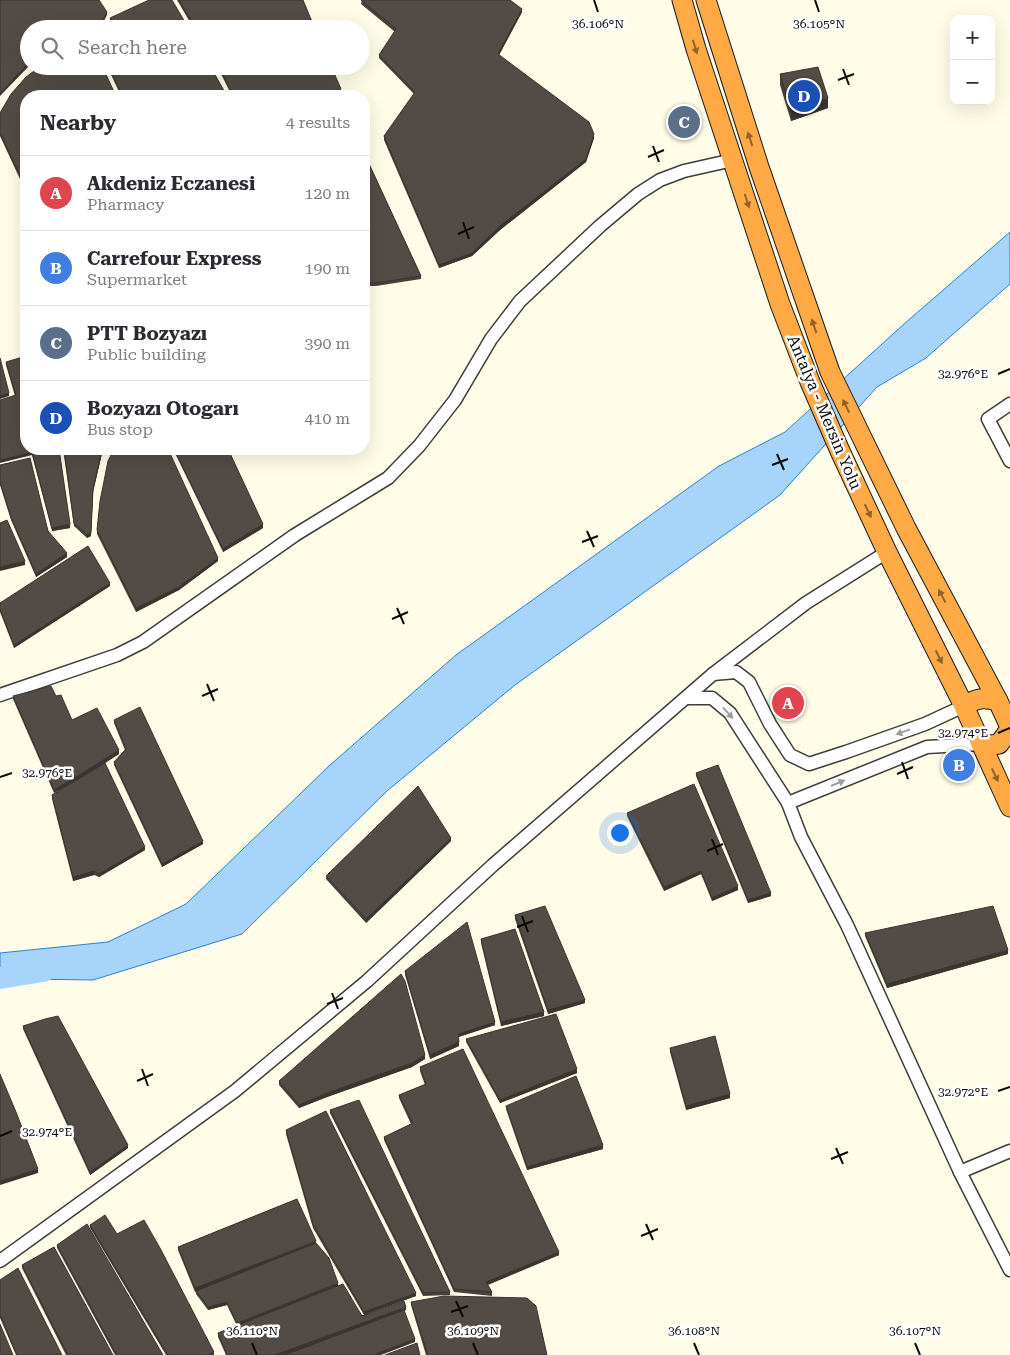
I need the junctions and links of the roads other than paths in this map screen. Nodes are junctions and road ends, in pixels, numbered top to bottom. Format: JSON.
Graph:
{"nodes":[{"id":1,"x":682,"y":0,"type":"edge"},
{"id":2,"x":706,"y":0,"type":"edge"},
{"id":3,"x":733,"y":160,"type":"junction"},
{"id":4,"x":1010,"y":404,"type":"edge"},
{"id":5,"x":1010,"y":461,"type":"edge"},
{"id":6,"x":887,"y":552,"type":"junction"},
{"id":7,"x":713,"y":674,"type":"junction"},
{"id":8,"x":0,"y":695,"type":"edge"},
{"id":9,"x":686,"y":698,"type":"junction"},
{"id":10,"x":1004,"y":701,"type":"edge"},
{"id":11,"x":964,"y":706,"type":"junction"},
{"id":12,"x":1010,"y":728,"type":"edge"},
{"id":13,"x":981,"y":744,"type":"junction"},
{"id":14,"x":788,"y":803,"type":"junction"},
{"id":15,"x":1010,"y":807,"type":"edge"},
{"id":16,"x":1010,"y":1151,"type":"edge"},
{"id":17,"x":960,"y":1172,"type":"junction"},
{"id":18,"x":0,"y":1260,"type":"edge"},
{"id":19,"x":1010,"y":1270,"type":"edge"}],
"edges":[{"from":1,"to":3,"type":"highway","name":"Antalya - Mersin Yolu","one_way":true},
{"from":10,"to":2,"type":"highway","name":"Antalya - Mersin Yolu","one_way":true},
{"from":3,"to":6,"type":"highway","name":"Antalya - Mersin Yolu","one_way":true},
{"from":3,"to":8,"type":"street"},
{"from":4,"to":5,"type":"street"},
{"from":6,"to":7,"type":"street"},
{"from":6,"to":11,"type":"highway","name":"Antalya - Mersin Yolu","one_way":true},
{"from":7,"to":9,"type":"street"},
{"from":11,"to":7,"type":"street","one_way":true},
{"from":9,"to":14,"type":"street","one_way":true},
{"from":9,"to":18,"type":"street"},
{"from":10,"to":11,"type":"highway"},
{"from":10,"to":12,"type":"highway","name":"Antalya - Mersin Yolu"},
{"from":11,"to":13,"type":"highway","name":"Antalya - Mersin Yolu"},
{"from":12,"to":13,"type":"highway"},
{"from":14,"to":13,"type":"street","one_way":true},
{"from":13,"to":15,"type":"highway","name":"Antalya - Mersin Yolu","one_way":true},
{"from":14,"to":17,"type":"street"},
{"from":16,"to":17,"type":"street"},
{"from":17,"to":19,"type":"street"}]}
